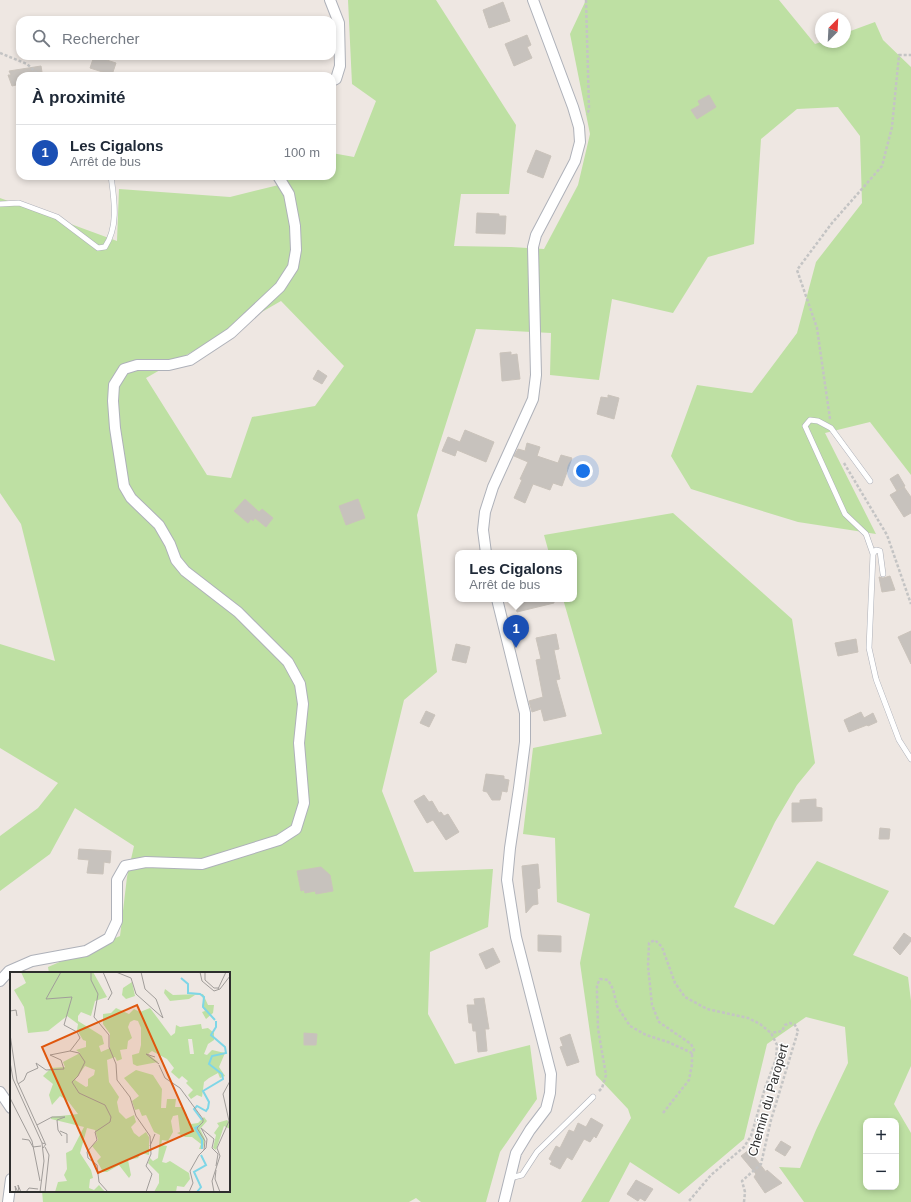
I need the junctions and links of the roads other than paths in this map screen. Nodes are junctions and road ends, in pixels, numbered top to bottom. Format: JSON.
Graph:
{"nodes":[{"id":1,"x":330,"y":0,"type":"edge"},
{"id":2,"x":533,"y":0,"type":"edge"},
{"id":3,"x":336,"y":78,"type":"edge"},
{"id":4,"x":112,"y":180,"type":"edge"},
{"id":5,"x":280,"y":180,"type":"edge"},
{"id":6,"x":0,"y":204,"type":"edge"},
{"id":7,"x":870,"y":481,"type":"dead end"},
{"id":8,"x":486,"y":550,"type":"edge"},
{"id":9,"x":873,"y":554,"type":"junction"},
{"id":10,"x":883,"y":574,"type":"dead end"},
{"id":11,"x":498,"y":602,"type":"edge"},
{"id":12,"x":911,"y":759,"type":"edge"},
{"id":13,"x":0,"y":981,"type":"edge"},
{"id":14,"x":0,"y":1092,"type":"edge"},
{"id":15,"x":593,"y":1097,"type":"road end"},
{"id":16,"x":10,"y":1107,"type":"edge"},
{"id":17,"x":510,"y":1178,"type":"junction"},
{"id":18,"x":10,"y":1187,"type":"edge"},
{"id":19,"x":8,"y":1202,"type":"edge"},
{"id":20,"x":504,"y":1202,"type":"edge"}],
"edges":[{"from":1,"to":3,"type":"street"},
{"from":2,"to":8,"type":"street"},
{"from":4,"to":6,"type":"lane"},
{"from":5,"to":13,"type":"street"},
{"from":7,"to":9,"type":"lane"},
{"from":9,"to":10,"type":"lane"},
{"from":9,"to":12,"type":"lane"},
{"from":11,"to":17,"type":"street"},
{"from":14,"to":16,"type":"street"},
{"from":15,"to":17,"type":"lane"},
{"from":17,"to":20,"type":"street"},
{"from":18,"to":19,"type":"street"}]}
